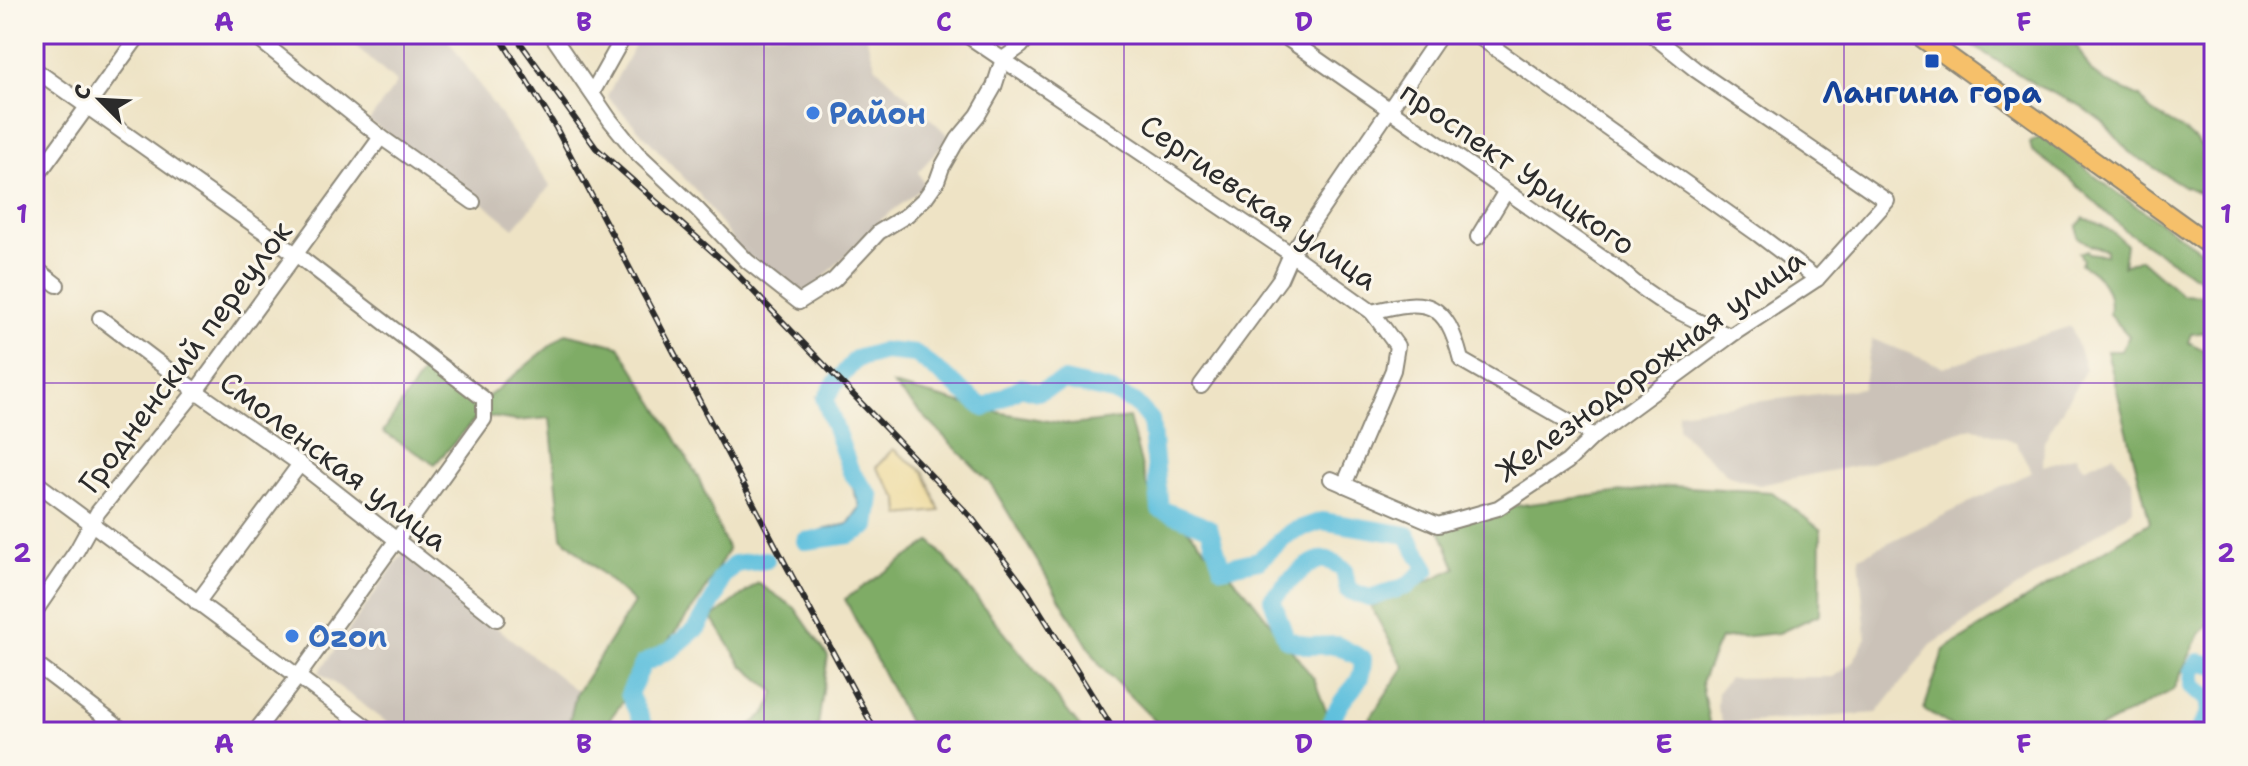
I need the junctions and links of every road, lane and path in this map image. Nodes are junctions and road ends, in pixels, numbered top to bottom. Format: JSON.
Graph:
{"nodes":[{"id":1,"x":140,"y":34,"type":"edge"},
{"id":2,"x":252,"y":34,"type":"edge"},
{"id":3,"x":551,"y":34,"type":"edge"},
{"id":4,"x":625,"y":34,"type":"edge"},
{"id":5,"x":965,"y":34,"type":"edge"},
{"id":6,"x":1030,"y":34,"type":"edge"},
{"id":7,"x":1281,"y":34,"type":"edge"},
{"id":8,"x":1441,"y":34,"type":"edge"},
{"id":9,"x":1475,"y":34,"type":"edge"},
{"id":10,"x":1651,"y":34,"type":"edge"},
{"id":11,"x":1917,"y":34,"type":"edge"},
{"id":12,"x":1003,"y":59,"type":"junction"},
{"id":13,"x":34,"y":69,"type":"edge"},
{"id":14,"x":592,"y":93,"type":"junction"},
{"id":15,"x":86,"y":106,"type":"junction"},
{"id":16,"x":1388,"y":109,"type":"junction"},
{"id":17,"x":381,"y":137,"type":"junction"},
{"id":18,"x":34,"y":180,"type":"edge"},
{"id":19,"x":1506,"y":191,"type":"junction"},
{"id":20,"x":473,"y":202,"type":"dead end"},
{"id":21,"x":1478,"y":237,"type":"dead end"},
{"id":22,"x":2214,"y":248,"type":"edge"},
{"id":23,"x":1291,"y":254,"type":"junction"},
{"id":24,"x":297,"y":255,"type":"junction"},
{"id":25,"x":34,"y":267,"type":"edge"},
{"id":26,"x":1817,"y":279,"type":"junction"},
{"id":27,"x":57,"y":285,"type":"dead end"},
{"id":28,"x":1372,"y":312,"type":"junction"},
{"id":29,"x":100,"y":318,"type":"dead end"},
{"id":30,"x":1730,"y":336,"type":"junction"},
{"id":31,"x":1201,"y":386,"type":"dead end"},
{"id":32,"x":196,"y":391,"type":"junction"},
{"id":33,"x":1594,"y":436,"type":"junction"},
{"id":34,"x":300,"y":464,"type":"junction"},
{"id":35,"x":34,"y":481,"type":"edge"},
{"id":36,"x":91,"y":523,"type":"junction"},
{"id":37,"x":397,"y":539,"type":"junction"},
{"id":38,"x":197,"y":603,"type":"junction"},
{"id":39,"x":34,"y":613,"type":"edge"},
{"id":40,"x":497,"y":619,"type":"dead end"},
{"id":41,"x":34,"y":663,"type":"edge"},
{"id":42,"x":297,"y":678,"type":"junction"},
{"id":43,"x":125,"y":732,"type":"edge"},
{"id":44,"x":255,"y":732,"type":"edge"},
{"id":45,"x":373,"y":732,"type":"edge"}],
"edges":[{"from":1,"to":15,"type":"street"},
{"from":2,"to":17,"type":"street"},
{"from":3,"to":14,"type":"street"},
{"from":4,"to":14,"type":"street"},
{"from":5,"to":12,"type":"street","name":"Сергиевская улица"},
{"from":6,"to":12,"type":"street"},
{"from":7,"to":16,"type":"street","name":"проспект Урицкого"},
{"from":8,"to":16,"type":"street"},
{"from":9,"to":26,"type":"street"},
{"from":10,"to":26,"type":"street","name":"Железнодорожная улица"},
{"from":11,"to":22,"type":"main road"},
{"from":12,"to":14,"type":"street"},
{"from":12,"to":23,"type":"street","name":"Сергиевская улица"},
{"from":13,"to":15,"type":"street"},
{"from":15,"to":18,"type":"street"},
{"from":15,"to":24,"type":"street"},
{"from":16,"to":19,"type":"street","name":"проспект Урицкого"},
{"from":16,"to":23,"type":"street"},
{"from":17,"to":20,"type":"street"},
{"from":17,"to":24,"type":"street","name":"Гродненский переулок"},
{"from":19,"to":21,"type":"street"},
{"from":19,"to":30,"type":"street","name":"проспект Урицкого"},
{"from":23,"to":28,"type":"street","name":"Сергиевская улица"},
{"from":23,"to":31,"type":"street"},
{"from":24,"to":32,"type":"street","name":"Гродненский переулок"},
{"from":24,"to":37,"type":"street"},
{"from":25,"to":27,"type":"street"},
{"from":26,"to":30,"type":"street","name":"Железнодорожная улица"},
{"from":28,"to":33,"type":"street","name":"Сергиевская улица"},
{"from":28,"to":33,"type":"street","name":"Железнодорожная улица"},
{"from":29,"to":32,"type":"street","name":"Смоленская улица"},
{"from":30,"to":33,"type":"street","name":"Железнодорожная улица"},
{"from":32,"to":34,"type":"street","name":"Смоленская улица"},
{"from":32,"to":36,"type":"street","name":"Гродненский переулок"},
{"from":34,"to":37,"type":"street","name":"Смоленская улица"},
{"from":34,"to":38,"type":"street"},
{"from":35,"to":36,"type":"street"},
{"from":36,"to":38,"type":"street"},
{"from":36,"to":39,"type":"street","name":"Гродненский переулок"},
{"from":37,"to":40,"type":"street","name":"Смоленская улица"},
{"from":37,"to":42,"type":"street"},
{"from":38,"to":42,"type":"street"},
{"from":41,"to":43,"type":"street"},
{"from":42,"to":44,"type":"street"},
{"from":42,"to":45,"type":"street"}]}
